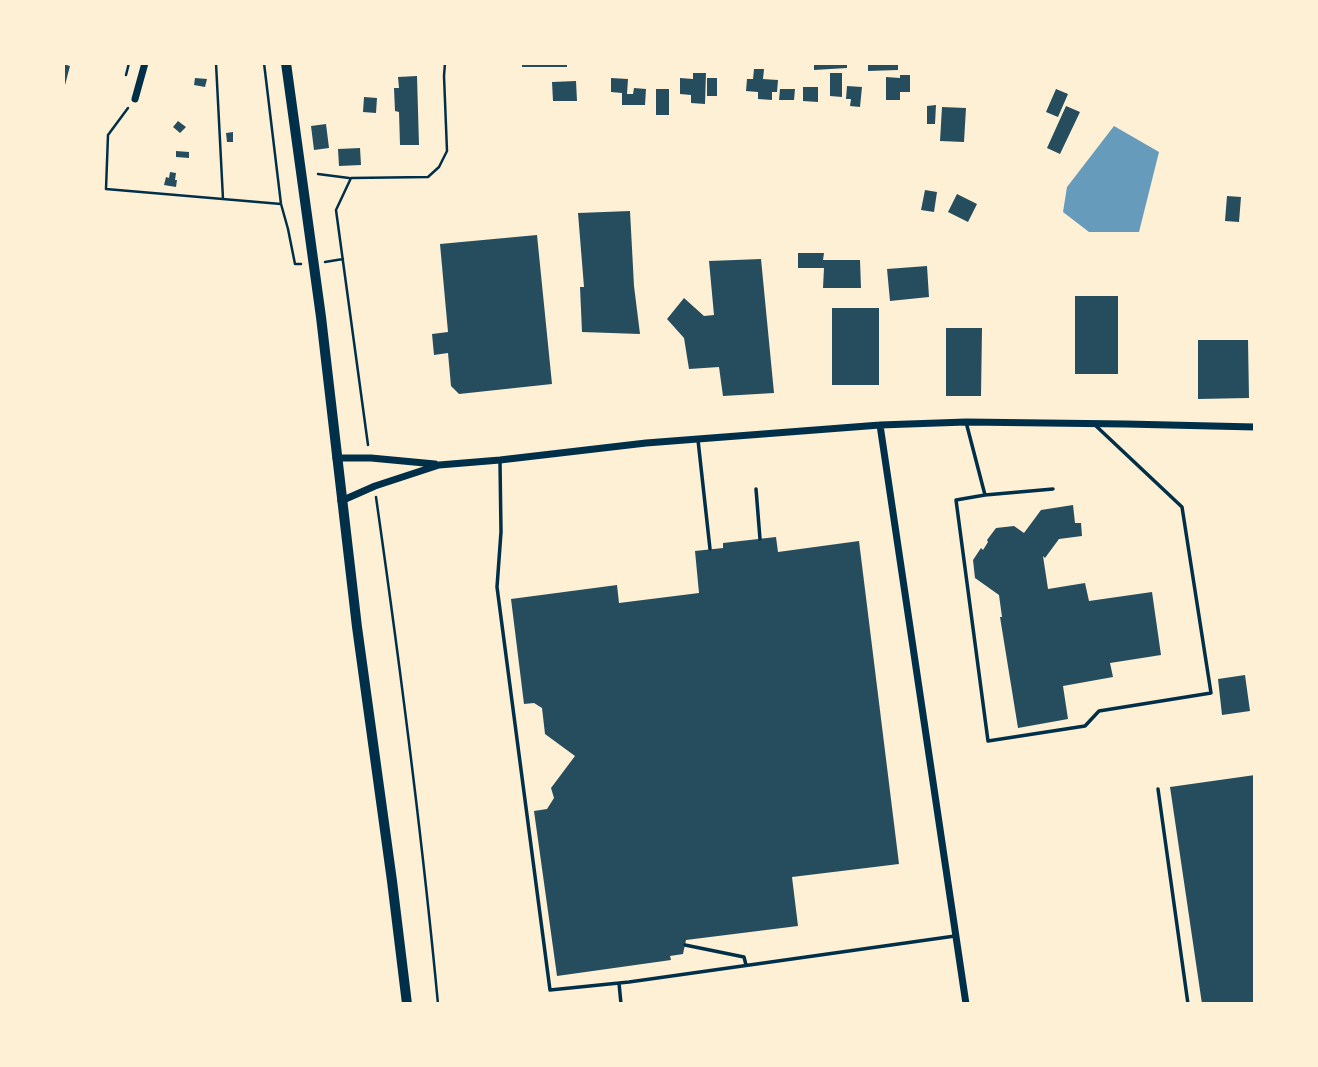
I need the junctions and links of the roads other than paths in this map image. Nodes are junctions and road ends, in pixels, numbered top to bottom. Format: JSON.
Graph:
{"nodes":[{"id":1,"x":145,"y":63,"type":"edge"},
{"id":2,"x":286,"y":63,"type":"edge"},
{"id":3,"x":135,"y":99,"type":"road end"},
{"id":4,"x":966,"y":422,"type":"junction"},
{"id":5,"x":1093,"y":424,"type":"junction"},
{"id":6,"x":880,"y":425,"type":"junction"},
{"id":7,"x":1255,"y":427,"type":"edge"},
{"id":8,"x":698,"y":439,"type":"junction"},
{"id":9,"x":336,"y":458,"type":"junction"},
{"id":10,"x":500,"y":460,"type":"junction"},
{"id":11,"x":439,"y":465,"type":"junction"},
{"id":12,"x":756,"y":489,"type":"dead end"},
{"id":13,"x":1052,"y":489,"type":"dead end"},
{"id":14,"x":985,"y":495,"type":"junction"},
{"id":15,"x":341,"y":501,"type":"junction"},
{"id":16,"x":760,"y":539,"type":"dead end"},
{"id":17,"x":710,"y":549,"type":"dead end"},
{"id":18,"x":1158,"y":789,"type":"dead end"},
{"id":19,"x":956,"y":936,"type":"junction"},
{"id":20,"x":685,"y":945,"type":"dead end"},
{"id":21,"x":746,"y":965,"type":"junction"},
{"id":22,"x":619,"y":983,"type":"junction"},
{"id":23,"x":407,"y":1004,"type":"edge"},
{"id":24,"x":621,"y":1004,"type":"edge"},
{"id":25,"x":966,"y":1004,"type":"edge"},
{"id":26,"x":1188,"y":1004,"type":"edge"}],
"edges":[{"from":1,"to":3,"type":"street"},
{"from":2,"to":9,"type":"main road"},
{"from":4,"to":5,"type":"street"},
{"from":4,"to":6,"type":"street"},
{"from":4,"to":14,"type":"lane"},
{"from":5,"to":7,"type":"street"},
{"from":5,"to":14,"type":"lane"},
{"from":6,"to":8,"type":"street"},
{"from":6,"to":19,"type":"street"},
{"from":8,"to":10,"type":"street"},
{"from":8,"to":17,"type":"lane"},
{"from":9,"to":11,"type":"street"},
{"from":9,"to":15,"type":"main road"},
{"from":10,"to":11,"type":"street"},
{"from":10,"to":22,"type":"lane"},
{"from":11,"to":15,"type":"street"},
{"from":12,"to":16,"type":"lane"},
{"from":13,"to":14,"type":"lane"},
{"from":15,"to":23,"type":"main road"},
{"from":18,"to":26,"type":"lane"},
{"from":19,"to":21,"type":"lane"},
{"from":19,"to":25,"type":"street"},
{"from":20,"to":21,"type":"lane"},
{"from":21,"to":22,"type":"lane"},
{"from":22,"to":24,"type":"lane"}]}
